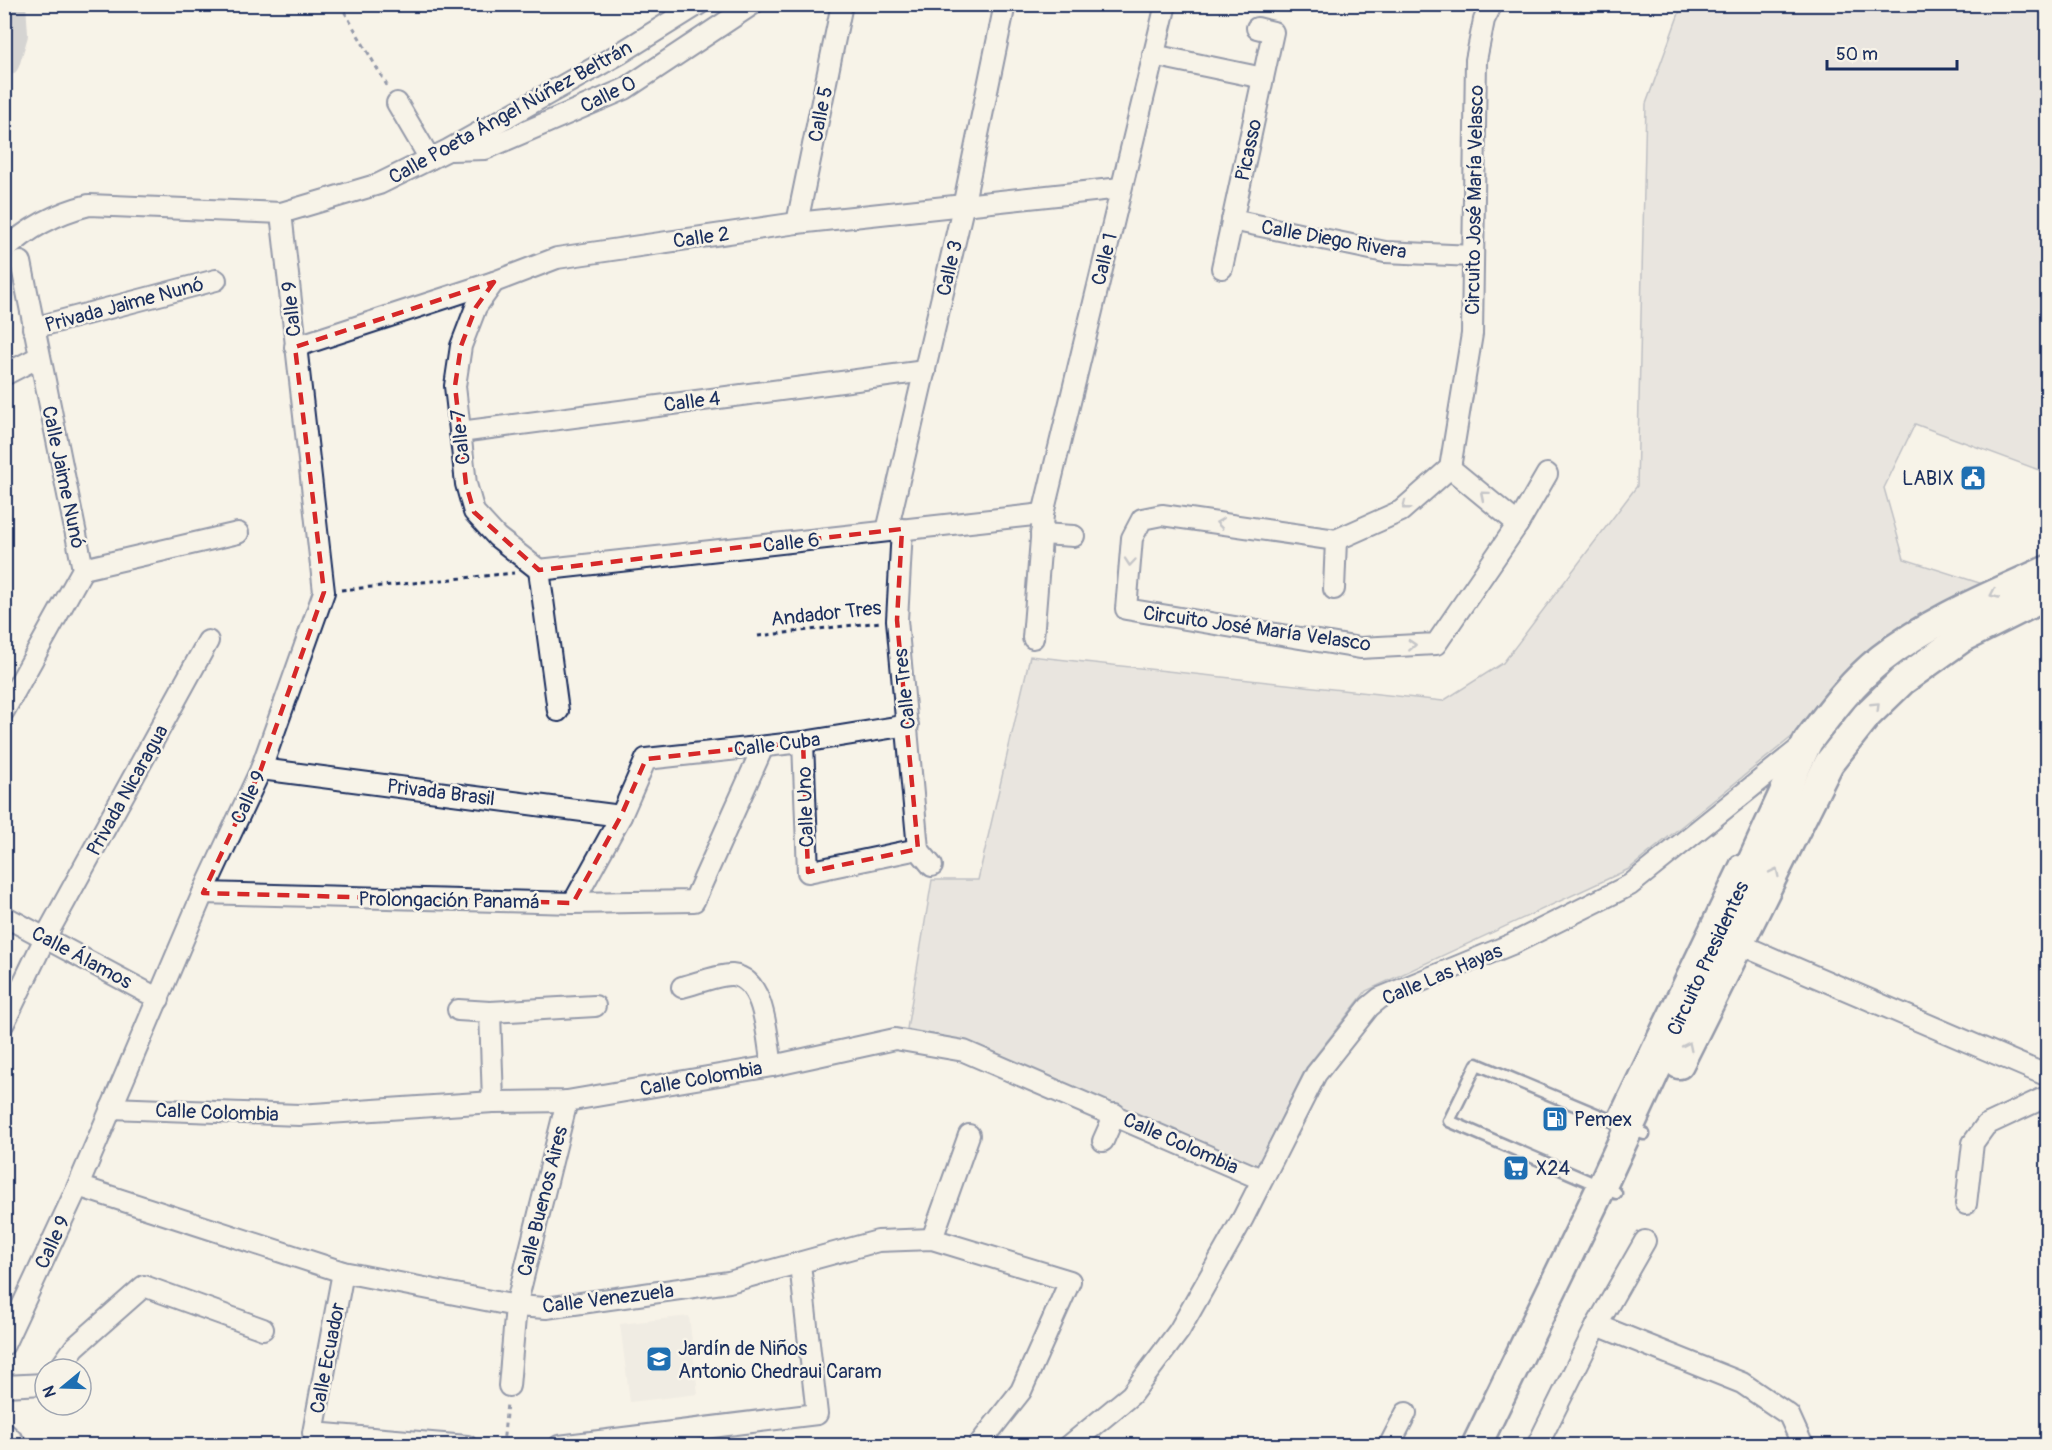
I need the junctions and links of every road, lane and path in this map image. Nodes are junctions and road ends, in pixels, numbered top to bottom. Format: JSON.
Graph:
{"nodes":[{"id":1,"x":340,"y":4,"type":"edge"},
{"id":2,"x":699,"y":4,"type":"edge"},
{"id":3,"x":753,"y":4,"type":"edge"},
{"id":4,"x":842,"y":4,"type":"edge"},
{"id":5,"x":1005,"y":4,"type":"edge"},
{"id":6,"x":1166,"y":4,"type":"edge"},
{"id":7,"x":1492,"y":4,"type":"edge"},
{"id":8,"x":1265,"y":30,"type":"dead end"},
{"id":9,"x":1153,"y":56,"type":"junction"},
{"id":10,"x":1263,"y":78,"type":"junction"},
{"id":11,"x":397,"y":103,"type":"joint"},
{"id":12,"x":448,"y":150,"type":"junction"},
{"id":13,"x":430,"y":159,"type":"junction"},
{"id":14,"x":1121,"y":188,"type":"junction"},
{"id":15,"x":963,"y":207,"type":"junction"},
{"id":16,"x":281,"y":213,"type":"junction"},
{"id":17,"x":1232,"y":220,"type":"junction"},
{"id":18,"x":797,"y":223,"type":"junction"},
{"id":19,"x":13,"y":256,"type":"edge"},
{"id":20,"x":1473,"y":256,"type":"junction"},
{"id":21,"x":1222,"y":268,"type":"dead end"},
{"id":22,"x":216,"y":280,"type":"dead end"},
{"id":23,"x":494,"y":282,"type":"junction"},
{"id":24,"x":33,"y":328,"type":"junction"},
{"id":25,"x":295,"y":347,"type":"junction"},
{"id":26,"x":39,"y":357,"type":"junction"},
{"id":27,"x":925,"y":371,"type":"junction"},
{"id":28,"x":4,"y":375,"type":"edge"},
{"id":29,"x":460,"y":432,"type":"junction"},
{"id":30,"x":1450,"y":468,"type":"junction"},
{"id":31,"x":1547,"y":474,"type":"dead end"},
{"id":32,"x":1043,"y":514,"type":"junction"},
{"id":33,"x":1518,"y":524,"type":"junction"},
{"id":34,"x":894,"y":530,"type":"junction"},
{"id":35,"x":238,"y":533,"type":"dead end"},
{"id":36,"x":1041,"y":534,"type":"junction"},
{"id":37,"x":1074,"y":536,"type":"dead end"},
{"id":38,"x":1336,"y":540,"type":"junction"},
{"id":39,"x":83,"y":568,"type":"junction"},
{"id":40,"x":539,"y":570,"type":"junction"},
{"id":41,"x":2048,"y":570,"type":"edge"},
{"id":42,"x":1334,"y":589,"type":"dead end"},
{"id":43,"x":324,"y":592,"type":"junction"},
{"id":44,"x":2048,"y":595,"type":"edge"},
{"id":45,"x":897,"y":620,"type":"junction"},
{"id":46,"x":758,"y":636,"type":"dead end"},
{"id":47,"x":1033,"y":638,"type":"dead end"},
{"id":48,"x":208,"y":641,"type":"dead end"},
{"id":49,"x":4,"y":711,"type":"edge"},
{"id":50,"x":558,"y":711,"type":"dead end"},
{"id":51,"x":908,"y":724,"type":"junction"},
{"id":52,"x":1808,"y":741,"type":"junction"},
{"id":53,"x":803,"y":742,"type":"junction"},
{"id":54,"x":764,"y":747,"type":"junction"},
{"id":55,"x":1782,"y":760,"type":"junction"},
{"id":56,"x":261,"y":769,"type":"junction"},
{"id":57,"x":1770,"y":789,"type":"dead end"},
{"id":58,"x":621,"y":816,"type":"junction"},
{"id":59,"x":918,"y":849,"type":"junction"},
{"id":60,"x":1742,"y":851,"type":"dead end"},
{"id":61,"x":932,"y":866,"type":"dead end"},
{"id":62,"x":203,"y":894,"type":"junction"},
{"id":63,"x":573,"y":903,"type":"junction"},
{"id":64,"x":4,"y":916,"type":"edge"},
{"id":65,"x":45,"y":938,"type":"junction"},
{"id":66,"x":1739,"y":944,"type":"junction"},
{"id":67,"x":682,"y":987,"type":"dead end"},
{"id":68,"x":159,"y":999,"type":"junction"},
{"id":69,"x":595,"y":1005,"type":"dead end"},
{"id":70,"x":458,"y":1010,"type":"dead end"},
{"id":71,"x":490,"y":1012,"type":"junction"},
{"id":72,"x":4,"y":1023,"type":"edge"},
{"id":73,"x":772,"y":1066,"type":"junction"},
{"id":74,"x":2048,"y":1076,"type":"edge"},
{"id":75,"x":2048,"y":1096,"type":"edge"},
{"id":76,"x":567,"y":1101,"type":"junction"},
{"id":77,"x":493,"y":1102,"type":"junction"},
{"id":78,"x":111,"y":1108,"type":"junction"},
{"id":79,"x":1116,"y":1114,"type":"junction"},
{"id":80,"x":1628,"y":1128,"type":"junction"},
{"id":81,"x":969,"y":1135,"type":"dead end"},
{"id":82,"x":1103,"y":1141,"type":"dead end"},
{"id":83,"x":1261,"y":1179,"type":"junction"},
{"id":84,"x":78,"y":1186,"type":"junction"},
{"id":85,"x":1609,"y":1190,"type":"junction"},
{"id":86,"x":1966,"y":1204,"type":"dead end"},
{"id":87,"x":932,"y":1239,"type":"junction"},
{"id":88,"x":1645,"y":1241,"type":"dead end"},
{"id":89,"x":800,"y":1264,"type":"junction"},
{"id":90,"x":343,"y":1272,"type":"junction"},
{"id":91,"x":516,"y":1306,"type":"junction"},
{"id":92,"x":1597,"y":1325,"type":"junction"},
{"id":93,"x":263,"y":1329,"type":"dead end"},
{"id":94,"x":4,"y":1345,"type":"edge"},
{"id":95,"x":67,"y":1357,"type":"edge"},
{"id":96,"x":33,"y":1385,"type":"edge"},
{"id":97,"x":4,"y":1386,"type":"edge"},
{"id":98,"x":509,"y":1386,"type":"joint"},
{"id":99,"x":1406,"y":1413,"type":"dead end"},
{"id":100,"x":4,"y":1431,"type":"edge"},
{"id":101,"x":18,"y":1446,"type":"edge"},
{"id":102,"x":467,"y":1446,"type":"edge"},
{"id":103,"x":503,"y":1446,"type":"edge"},
{"id":104,"x":559,"y":1446,"type":"edge"},
{"id":105,"x":978,"y":1446,"type":"edge"},
{"id":106,"x":1069,"y":1446,"type":"edge"},
{"id":107,"x":1389,"y":1446,"type":"edge"},
{"id":108,"x":1476,"y":1446,"type":"edge"},
{"id":109,"x":1497,"y":1446,"type":"edge"},
{"id":110,"x":1537,"y":1446,"type":"edge"},
{"id":111,"x":1803,"y":1446,"type":"edge"}],
"edges":[{"from":1,"to":11,"type":"path"},
{"from":2,"to":12,"type":"street","name":"Calle Poeta Ángel Núñez Beltrán"},
{"from":3,"to":12,"type":"street","name":"Calle 0"},
{"from":4,"to":18,"type":"street","name":"Calle 5"},
{"from":5,"to":15,"type":"street","name":"Calle 3"},
{"from":6,"to":9,"type":"street","name":"Calle 1"},
{"from":7,"to":20,"type":"street","name":"Circuito José María Velasco"},
{"from":8,"to":10,"type":"street","name":"Picasso"},
{"from":9,"to":10,"type":"street"},
{"from":9,"to":14,"type":"street","name":"Calle 1"},
{"from":10,"to":17,"type":"street","name":"Picasso"},
{"from":11,"to":13,"type":"street"},
{"from":12,"to":13,"type":"street","name":"Calle Poeta Ángel Núñez Beltrán"},
{"from":13,"to":16,"type":"street","name":"Calle Poeta Ángel Núñez Beltrán"},
{"from":14,"to":15,"type":"street","name":"Calle 2"},
{"from":14,"to":32,"type":"street","name":"Calle 1"},
{"from":15,"to":18,"type":"street","name":"Calle 2"},
{"from":15,"to":27,"type":"street","name":"Calle 3"},
{"from":16,"to":19,"type":"street","name":"Calle Poeta Ángel Núñez Beltrán"},
{"from":16,"to":25,"type":"street","name":"Calle 9"},
{"from":17,"to":20,"type":"street","name":"Calle Diego Rivera"},
{"from":17,"to":21,"type":"street","name":"Picasso"},
{"from":18,"to":23,"type":"street","name":"Calle 2"},
{"from":19,"to":24,"type":"street","name":"Calle Jaime Nunó"},
{"from":20,"to":30,"type":"street","name":"Circuito José María Velasco"},
{"from":22,"to":24,"type":"street","name":"Privada Jaime Nunó"},
{"from":23,"to":25,"type":"street","name":"Calle 2"},
{"from":23,"to":29,"type":"street","name":"Calle 7"},
{"from":24,"to":26,"type":"street","name":"Calle Jaime Nunó"},
{"from":25,"to":43,"type":"street","name":"Calle 9"},
{"from":26,"to":28,"type":"street"},
{"from":26,"to":39,"type":"street","name":"Calle Jaime Nunó"},
{"from":27,"to":29,"type":"street","name":"Calle 4"},
{"from":27,"to":34,"type":"street","name":"Calle 3"},
{"from":29,"to":40,"type":"street","name":"Calle 7"},
{"from":33,"to":30,"type":"street","one_way":true},
{"from":30,"to":38,"type":"street","one_way":true},
{"from":31,"to":33,"type":"street"},
{"from":32,"to":34,"type":"street","name":"Calle 6"},
{"from":32,"to":36,"type":"street","name":"Calle 1"},
{"from":38,"to":33,"type":"street","name":"Circuito José María Velasco","one_way":true},
{"from":34,"to":40,"type":"street","name":"Calle 6"},
{"from":34,"to":45,"type":"street","name":"Calle Tres"},
{"from":35,"to":39,"type":"street"},
{"from":36,"to":37,"type":"street"},
{"from":36,"to":47,"type":"street","name":"Calle 1"},
{"from":38,"to":42,"type":"street"},
{"from":39,"to":49,"type":"street","name":"Calle Jaime Nunó"},
{"from":40,"to":43,"type":"path"},
{"from":40,"to":50,"type":"street"},
{"from":41,"to":52,"type":"main road","name":"Circuito Presidentes","one_way":true},
{"from":43,"to":56,"type":"street","name":"Calle 9"},
{"from":66,"to":44,"type":"main road","name":"Circuito Presidentes","one_way":true},
{"from":45,"to":46,"type":"path","name":"Andador Tres"},
{"from":45,"to":51,"type":"street","name":"Calle Tres"},
{"from":48,"to":65,"type":"street","name":"Privada Nicaragua"},
{"from":51,"to":53,"type":"street","name":"Calle Cuba"},
{"from":51,"to":59,"type":"street","name":"Calle Tres"},
{"from":52,"to":55,"type":"street","name":"Calle Las Hayas"},
{"from":52,"to":80,"type":"main road","name":"Circuito Presidentes"},
{"from":53,"to":54,"type":"street","name":"Calle Cuba"},
{"from":53,"to":59,"type":"street","name":"Calle Uno"},
{"from":54,"to":58,"type":"street","name":"Calle Cuba"},
{"from":54,"to":63,"type":"street","name":"Prolongación Panamá"},
{"from":55,"to":57,"type":"lane"},
{"from":55,"to":83,"type":"street","name":"Calle Las Hayas"},
{"from":56,"to":58,"type":"street","name":"Privada Brasil"},
{"from":56,"to":62,"type":"street","name":"Calle 9"},
{"from":58,"to":63,"type":"street"},
{"from":59,"to":61,"type":"street"},
{"from":60,"to":80,"type":"lane"},
{"from":62,"to":63,"type":"street","name":"Prolongación Panamá"},
{"from":62,"to":68,"type":"street","name":"Calle 9"},
{"from":64,"to":65,"type":"street","name":"Calle Álamos"},
{"from":65,"to":68,"type":"street","name":"Calle Álamos"},
{"from":65,"to":72,"type":"street","name":"Privada Nicaragua"},
{"from":66,"to":74,"type":"street"},
{"from":80,"to":66,"type":"main road","name":"Circuito Presidentes","one_way":true},
{"from":67,"to":73,"type":"street"},
{"from":68,"to":78,"type":"street","name":"Calle 9"},
{"from":69,"to":71,"type":"street"},
{"from":70,"to":71,"type":"street"},
{"from":71,"to":77,"type":"street"},
{"from":73,"to":76,"type":"street","name":"Calle Colombia"},
{"from":73,"to":79,"type":"street","name":"Calle Colombia"},
{"from":75,"to":86,"type":"street"},
{"from":76,"to":77,"type":"street","name":"Calle Colombia"},
{"from":76,"to":91,"type":"street","name":"Calle Buenos Aires"},
{"from":77,"to":78,"type":"street","name":"Calle Colombia"},
{"from":78,"to":84,"type":"street","name":"Calle 9"},
{"from":79,"to":82,"type":"street"},
{"from":79,"to":83,"type":"street","name":"Calle Colombia"},
{"from":80,"to":85,"type":"main road","name":"Circuito Presidentes"},
{"from":80,"to":85,"type":"lane"},
{"from":81,"to":87,"type":"street"},
{"from":83,"to":106,"type":"street","name":"Calle Las Hayas"},
{"from":84,"to":90,"type":"street","name":"Calle Venezuela"},
{"from":84,"to":94,"type":"street","name":"Calle 9"},
{"from":85,"to":108,"type":"main road","name":"Circuito Presidentes"},
{"from":85,"to":109,"type":"main road","name":"Circuito Presidentes"},
{"from":87,"to":89,"type":"street","name":"Calle Venezuela"},
{"from":87,"to":105,"type":"street","name":"Calle Venezuela"},
{"from":88,"to":92,"type":"street"},
{"from":89,"to":91,"type":"street","name":"Calle Venezuela"},
{"from":89,"to":104,"type":"street"},
{"from":90,"to":91,"type":"street","name":"Calle Venezuela"},
{"from":90,"to":102,"type":"street","name":"Calle Ecuador"},
{"from":91,"to":98,"type":"street","name":"Calle Buenos Aires"},
{"from":92,"to":110,"type":"street"},
{"from":92,"to":111,"type":"street"},
{"from":93,"to":95,"type":"street"},
{"from":96,"to":97,"type":"street"},
{"from":98,"to":103,"type":"path"},
{"from":99,"to":107,"type":"street"},
{"from":100,"to":101,"type":"street"}]}
